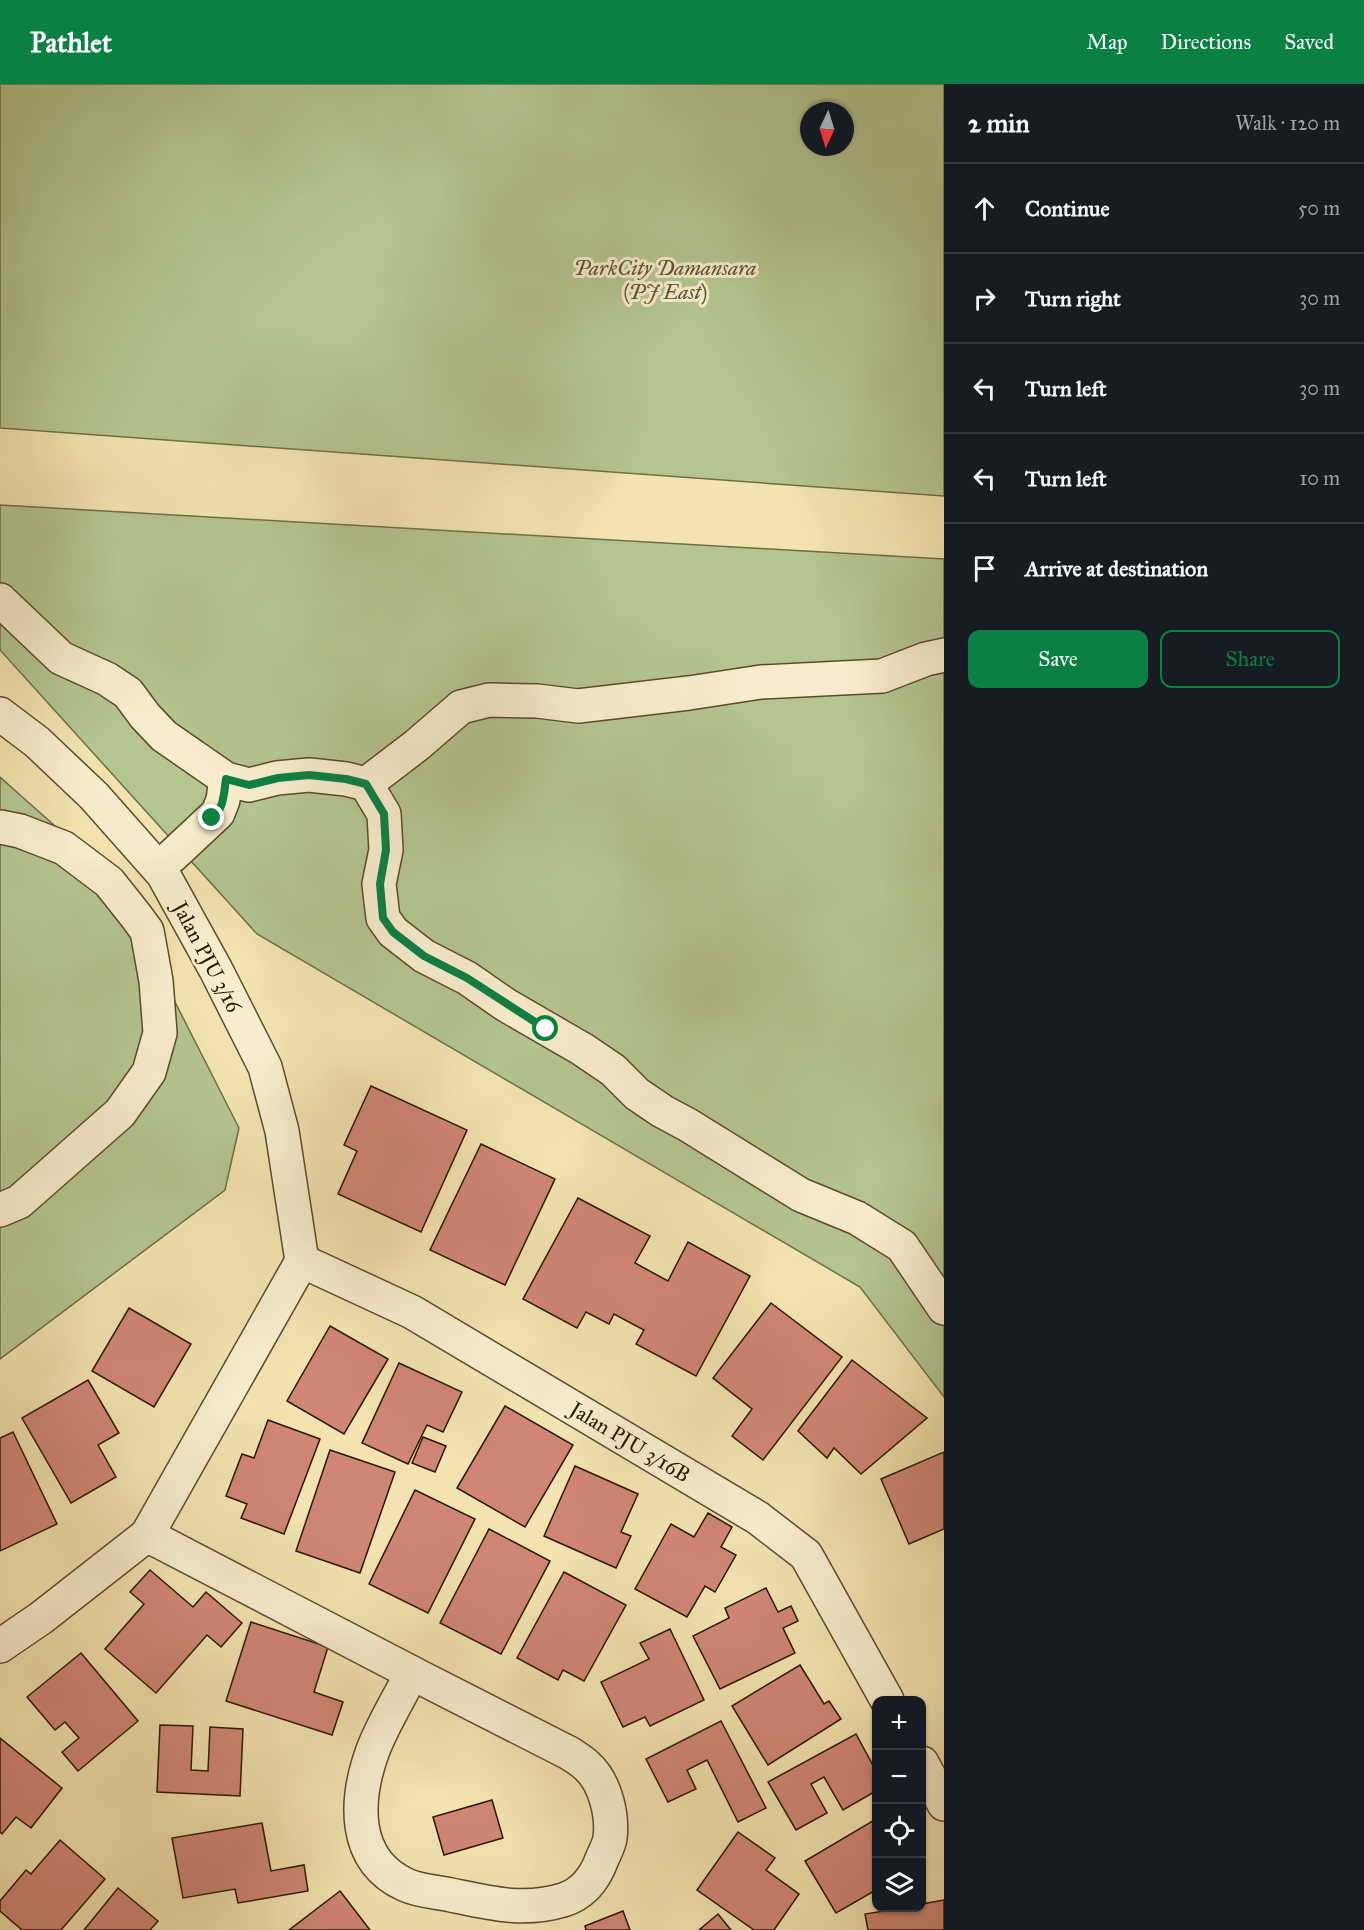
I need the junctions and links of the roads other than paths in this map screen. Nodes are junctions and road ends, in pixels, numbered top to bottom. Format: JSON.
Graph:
{"nodes":[{"id":1,"x":0,"y":600,"type":"edge"},
{"id":2,"x":944,"y":655,"type":"edge"},
{"id":3,"x":0,"y":714,"type":"edge"},
{"id":4,"x":226,"y":779,"type":"junction"},
{"id":5,"x":366,"y":784,"type":"junction"},
{"id":6,"x":0,"y":827,"type":"edge"},
{"id":7,"x":172,"y":856,"type":"dead end"},
{"id":8,"x":0,"y":1210,"type":"edge"},
{"id":9,"x":302,"y":1261,"type":"junction"},
{"id":10,"x":944,"y":1308,"type":"edge"},
{"id":11,"x":147,"y":1535,"type":"junction"},
{"id":12,"x":0,"y":1646,"type":"edge"},
{"id":13,"x":412,"y":1673,"type":"junction"},
{"id":14,"x":884,"y":1696,"type":"edge"},
{"id":15,"x":926,"y":1772,"type":"edge"},
{"id":16,"x":944,"y":1804,"type":"edge"}],
"edges":[{"from":1,"to":4,"type":"street"},
{"from":2,"to":5,"type":"street"},
{"from":3,"to":9,"type":"street","name":"Jalan PJU 3/16"},
{"from":4,"to":5,"type":"street"},
{"from":4,"to":7,"type":"street"},
{"from":5,"to":10,"type":"street"},
{"from":6,"to":8,"type":"street"},
{"from":9,"to":11,"type":"street"},
{"from":9,"to":14,"type":"street","name":"Jalan PJU 3/16B"},
{"from":11,"to":12,"type":"street"},
{"from":11,"to":13,"type":"street"},
{"from":13,"to":13,"type":"street"},
{"from":15,"to":16,"type":"street"}]}
